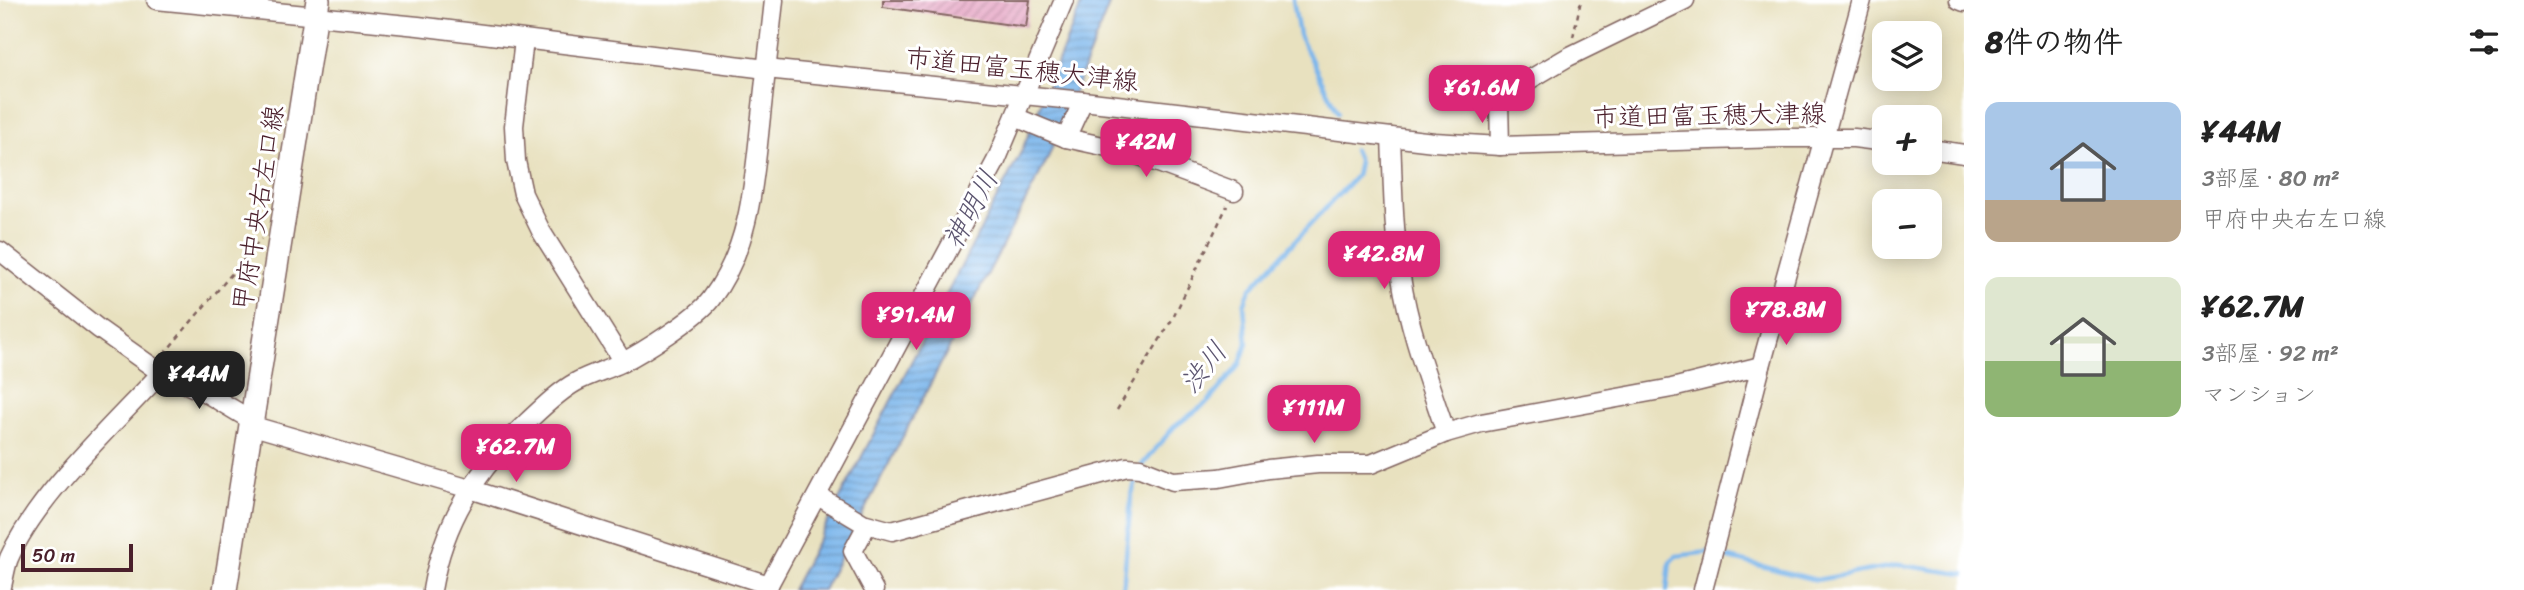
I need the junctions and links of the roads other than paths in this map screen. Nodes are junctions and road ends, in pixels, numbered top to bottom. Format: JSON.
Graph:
{"nodes":[{"id":1,"x":156,"y":0,"type":"edge"},
{"id":2,"x":774,"y":0,"type":"edge"},
{"id":3,"x":1064,"y":0,"type":"edge"},
{"id":4,"x":1685,"y":0,"type":"edge"},
{"id":5,"x":1862,"y":0,"type":"edge"},
{"id":6,"x":1959,"y":0,"type":"edge"},
{"id":7,"x":1964,"y":2,"type":"edge"},
{"id":8,"x":317,"y":7,"type":"edge"},
{"id":9,"x":524,"y":40,"type":"junction"},
{"id":10,"x":766,"y":69,"type":"junction"},
{"id":11,"x":1030,"y":95,"type":"junction"},
{"id":12,"x":1080,"y":100,"type":"junction"},
{"id":13,"x":1022,"y":119,"type":"junction"},
{"id":14,"x":1063,"y":137,"type":"junction"},
{"id":15,"x":1391,"y":137,"type":"junction"},
{"id":16,"x":1824,"y":138,"type":"junction"},
{"id":17,"x":1872,"y":140,"type":"edge"},
{"id":18,"x":1500,"y":146,"type":"junction"},
{"id":19,"x":1942,"y":151,"type":"edge"},
{"id":20,"x":1964,"y":154,"type":"edge"},
{"id":21,"x":1234,"y":191,"type":"road end"},
{"id":22,"x":0,"y":251,"type":"edge"},
{"id":23,"x":623,"y":362,"type":"junction"},
{"id":24,"x":1761,"y":366,"type":"junction"},
{"id":25,"x":157,"y":370,"type":"junction"},
{"id":26,"x":251,"y":423,"type":"junction"},
{"id":27,"x":1446,"y":433,"type":"junction"},
{"id":28,"x":470,"y":489,"type":"junction"},
{"id":29,"x":822,"y":499,"type":"junction"},
{"id":30,"x":865,"y":524,"type":"junction"},
{"id":31,"x":768,"y":587,"type":"edge"},
{"id":32,"x":1,"y":590,"type":"edge"},
{"id":33,"x":225,"y":590,"type":"edge"},
{"id":34,"x":432,"y":590,"type":"edge"},
{"id":35,"x":874,"y":590,"type":"edge"},
{"id":36,"x":1703,"y":590,"type":"edge"}],
"edges":[{"from":1,"to":8,"type":"street","name":"市道田富玉穂大津線"},
{"from":2,"to":10,"type":"street"},
{"from":3,"to":11,"type":"street"},
{"from":4,"to":18,"type":"street"},
{"from":5,"to":16,"type":"street"},
{"from":6,"to":7,"type":"street"},
{"from":8,"to":9,"type":"street","name":"市道田富玉穂大津線"},
{"from":8,"to":26,"type":"main road","name":"甲府中央右左口線"},
{"from":9,"to":10,"type":"street","name":"市道田富玉穂大津線"},
{"from":9,"to":23,"type":"street"},
{"from":10,"to":11,"type":"street","name":"市道田富玉穂大津線"},
{"from":10,"to":23,"type":"street"},
{"from":11,"to":12,"type":"street","name":"市道田富玉穂大津線"},
{"from":11,"to":13,"type":"street"},
{"from":12,"to":14,"type":"street"},
{"from":12,"to":15,"type":"street","name":"市道田富玉穂大津線"},
{"from":13,"to":14,"type":"street"},
{"from":13,"to":29,"type":"street"},
{"from":14,"to":21,"type":"street"},
{"from":15,"to":18,"type":"street","name":"市道田富玉穂大津線"},
{"from":15,"to":27,"type":"street"},
{"from":16,"to":17,"type":"street","name":"市道田富玉穂大津線"},
{"from":16,"to":18,"type":"street","name":"市道田富玉穂大津線"},
{"from":16,"to":24,"type":"street"},
{"from":19,"to":20,"type":"street"},
{"from":22,"to":25,"type":"street"},
{"from":23,"to":28,"type":"street"},
{"from":24,"to":27,"type":"street"},
{"from":24,"to":36,"type":"street"},
{"from":25,"to":26,"type":"street"},
{"from":25,"to":32,"type":"street"},
{"from":26,"to":28,"type":"street"},
{"from":26,"to":33,"type":"main road","name":"甲府中央右左口線"},
{"from":27,"to":30,"type":"street"},
{"from":28,"to":31,"type":"street"},
{"from":28,"to":34,"type":"street"},
{"from":29,"to":30,"type":"street"},
{"from":29,"to":31,"type":"street"},
{"from":30,"to":35,"type":"street"}]}
